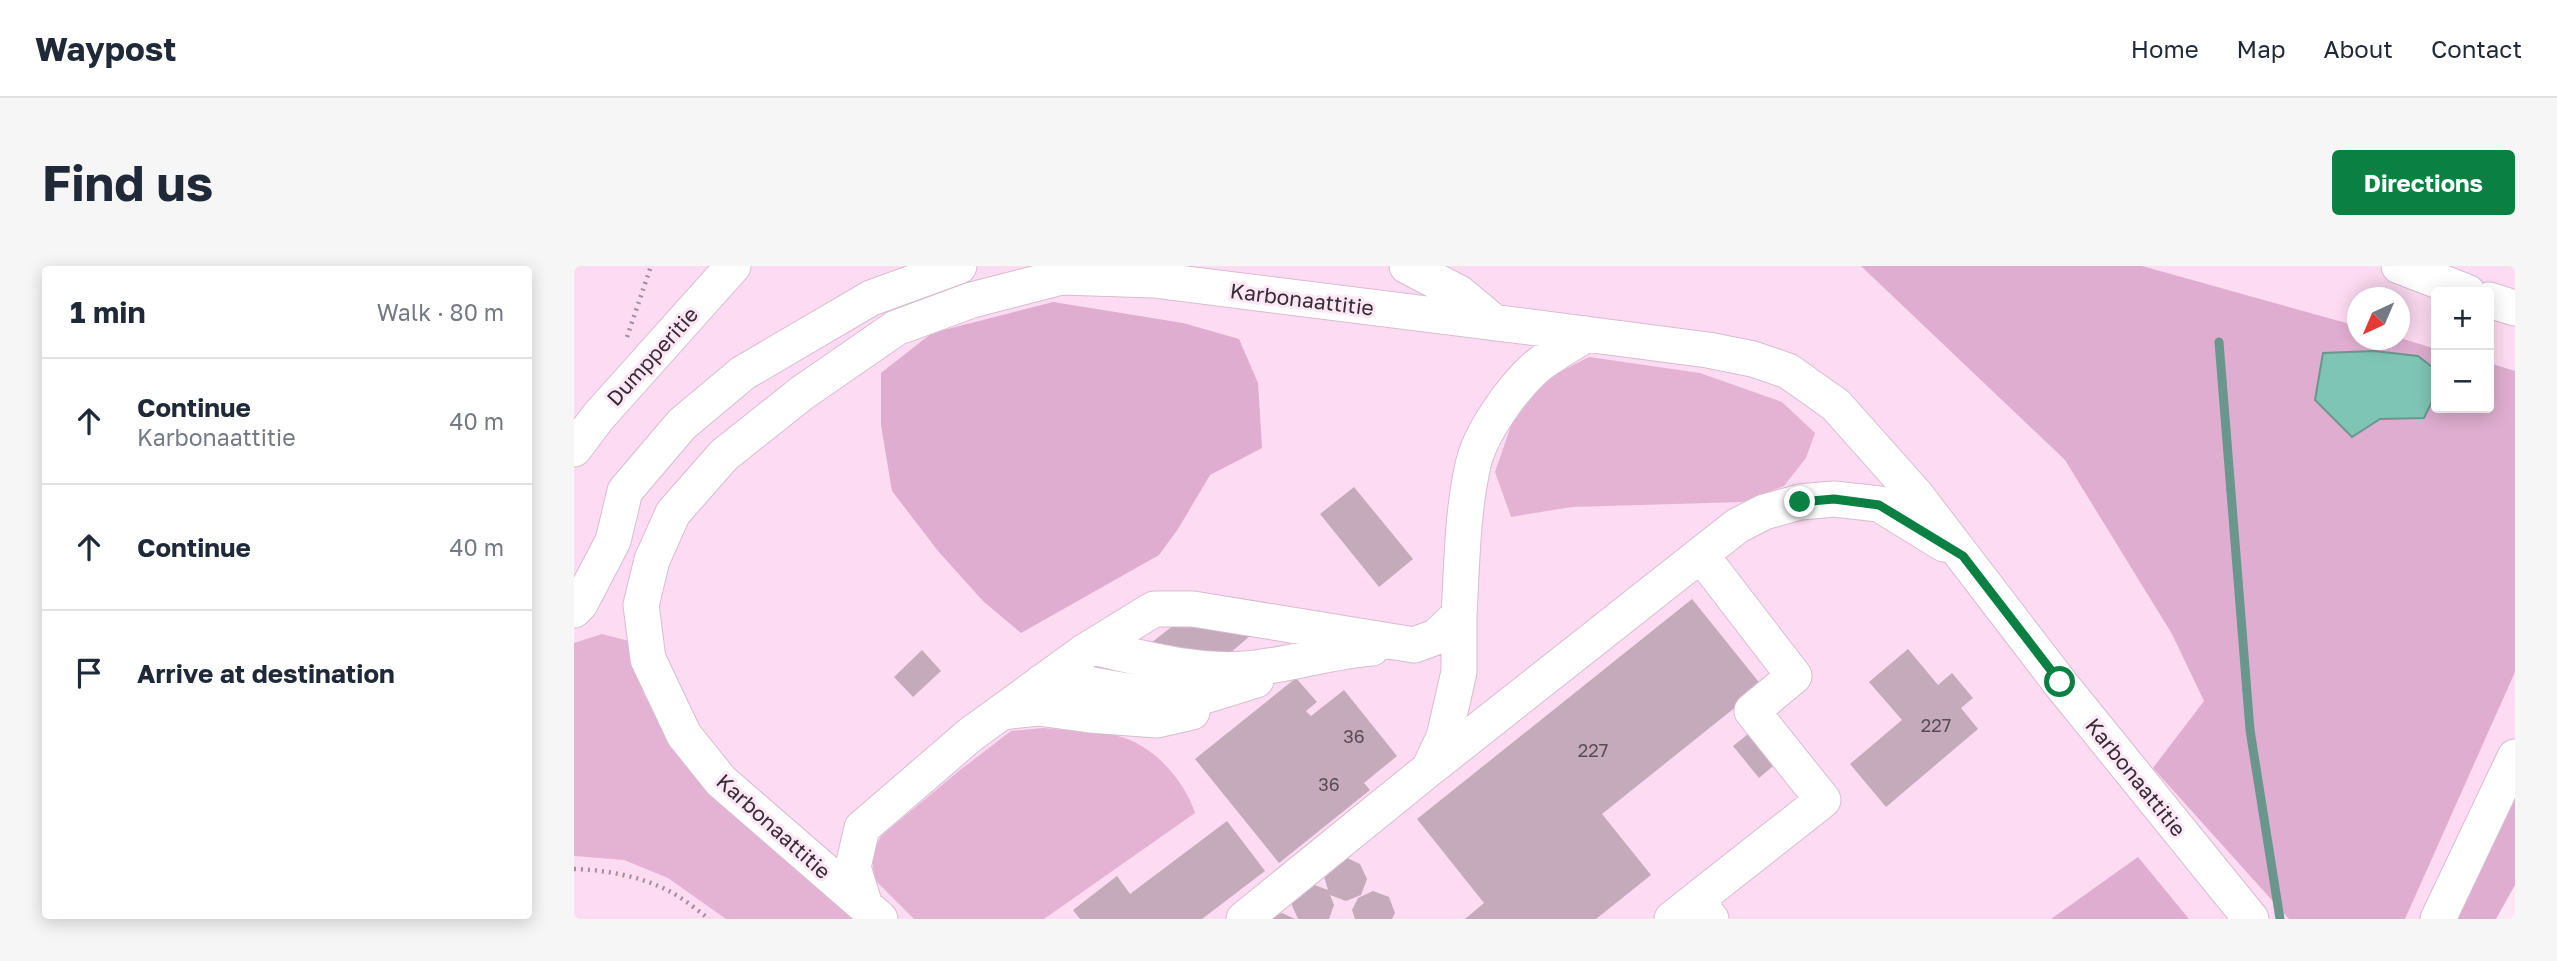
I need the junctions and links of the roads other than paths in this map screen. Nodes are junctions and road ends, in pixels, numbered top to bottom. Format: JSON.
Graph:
{"nodes":[{"id":1,"x":733,"y":266,"type":"edge"},
{"id":2,"x":959,"y":266,"type":"edge"},
{"id":3,"x":1407,"y":266,"type":"edge"},
{"id":4,"x":2399,"y":266,"type":"edge"},
{"id":5,"x":2454,"y":287,"type":"edge"},
{"id":6,"x":2494,"y":302,"type":"edge"},
{"id":7,"x":2515,"y":308,"type":"edge"},
{"id":8,"x":1496,"y":323,"type":"junction"},
{"id":9,"x":1586,"y":334,"type":"junction"},
{"id":10,"x":574,"y":449,"type":"edge"},
{"id":11,"x":1701,"y":555,"type":"junction"},
{"id":12,"x":1963,"y":556,"type":"junction"},
{"id":13,"x":574,"y":610,"type":"edge"},
{"id":14,"x":1459,"y":615,"type":"junction"},
{"id":15,"x":1414,"y":645,"type":"junction"},
{"id":16,"x":1092,"y":647,"type":"junction"},
{"id":17,"x":1297,"y":660,"type":"junction"},
{"id":18,"x":1042,"y":682,"type":"junction"},
{"id":19,"x":1251,"y":683,"type":"junction"},
{"id":20,"x":1002,"y":712,"type":"junction"},
{"id":21,"x":2515,"y":757,"type":"edge"},
{"id":22,"x":1429,"y":769,"type":"junction"},
{"id":23,"x":873,"y":912,"type":"edge"},
{"id":24,"x":1693,"y":913,"type":"edge"},
{"id":25,"x":1244,"y":919,"type":"edge"},
{"id":26,"x":2251,"y":919,"type":"edge"},
{"id":27,"x":2438,"y":919,"type":"edge"}],
"edges":[{"from":1,"to":10,"type":"street","name":"Dumpperitie"},
{"from":2,"to":13,"type":"street"},
{"from":3,"to":8,"type":"street"},
{"from":4,"to":5,"type":"street"},
{"from":6,"to":7,"type":"street"},
{"from":8,"to":9,"type":"street","name":"Karbonaattitie"},
{"from":8,"to":23,"type":"street","name":"Karbonaattitie"},
{"from":9,"to":12,"type":"street","name":"Karbonaattitie"},
{"from":9,"to":14,"type":"street"},
{"from":11,"to":12,"type":"street"},
{"from":11,"to":22,"type":"street"},
{"from":11,"to":24,"type":"street"},
{"from":12,"to":26,"type":"street","name":"Karbonaattitie"},
{"from":14,"to":15,"type":"street"},
{"from":14,"to":22,"type":"street"},
{"from":15,"to":16,"type":"street"},
{"from":15,"to":17,"type":"street"},
{"from":16,"to":17,"type":"street"},
{"from":16,"to":18,"type":"street"},
{"from":17,"to":19,"type":"street"},
{"from":18,"to":19,"type":"street"},
{"from":18,"to":20,"type":"street"},
{"from":19,"to":20,"type":"street"},
{"from":20,"to":23,"type":"street"},
{"from":21,"to":27,"type":"street"},
{"from":22,"to":25,"type":"street"}]}
